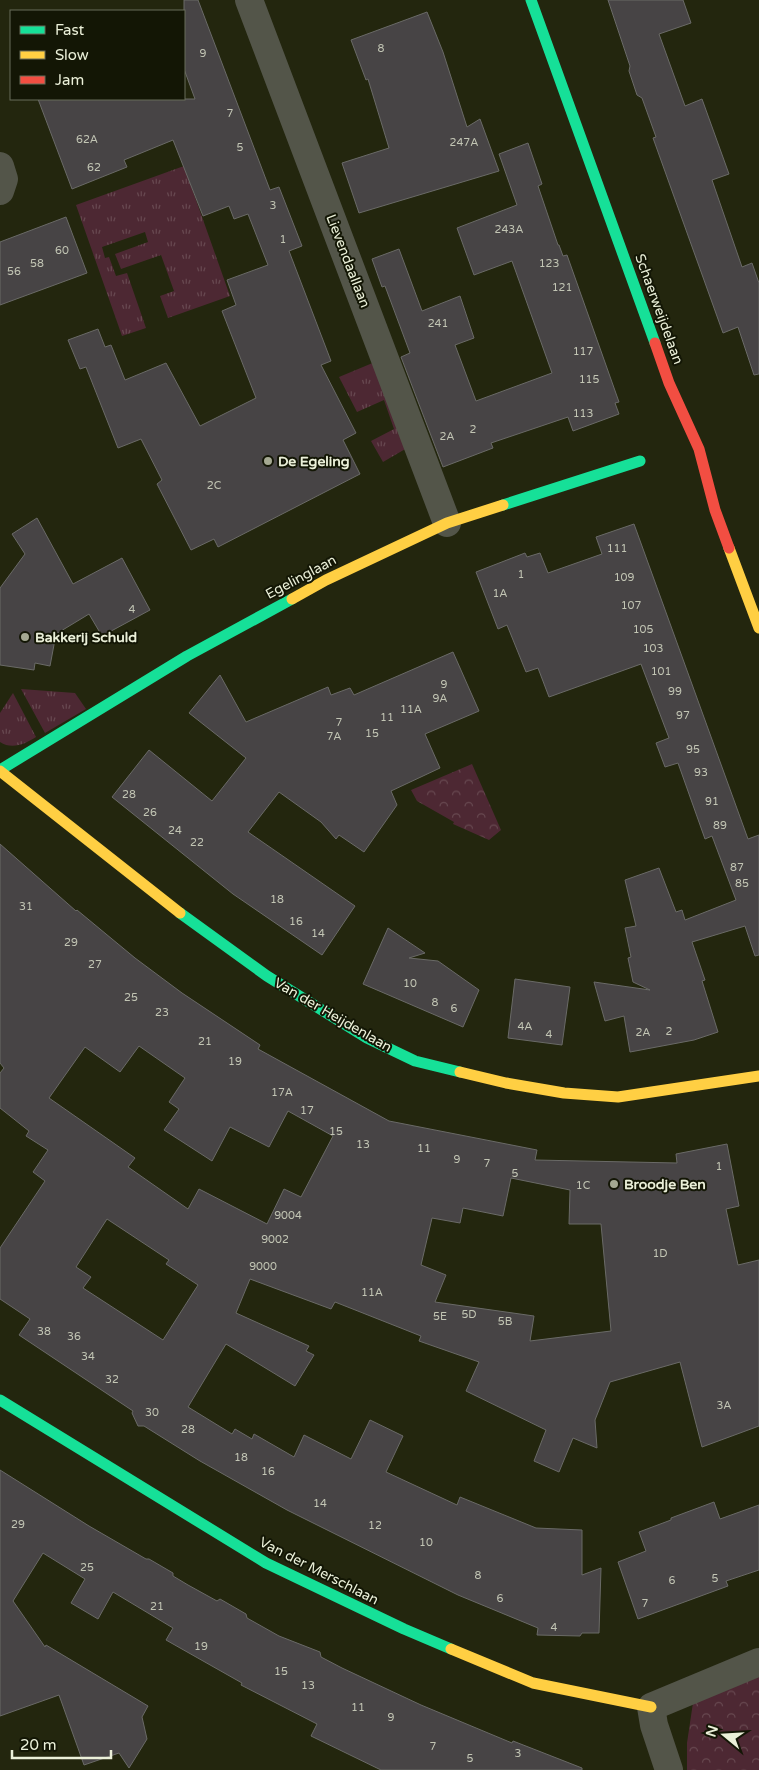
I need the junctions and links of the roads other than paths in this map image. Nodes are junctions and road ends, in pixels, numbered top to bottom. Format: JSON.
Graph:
{"nodes":[{"id":1,"x":249,"y":0,"type":"edge"},
{"id":2,"x":531,"y":0,"type":"edge"},
{"id":3,"x":0,"y":166,"type":"edge"},
{"id":4,"x":0,"y":191,"type":"edge"},
{"id":5,"x":640,"y":461,"type":"dead end"},
{"id":6,"x":447,"y":523,"type":"junction"},
{"id":7,"x":759,"y":628,"type":"edge"},
{"id":8,"x":0,"y":770,"type":"edge"},
{"id":9,"x":759,"y":1076,"type":"edge"},
{"id":10,"x":0,"y":1400,"type":"edge"},
{"id":11,"x":759,"y":1662,"type":"edge"},
{"id":12,"x":651,"y":1707,"type":"junction"},
{"id":13,"x":669,"y":1770,"type":"edge"}],
"edges":[{"from":1,"to":6,"type":"street","name":"Lievendaallaan"},
{"from":2,"to":7,"type":"street","name":"Schaerweijdelaan"},
{"from":3,"to":4,"type":"street"},
{"from":5,"to":6,"type":"street","name":"Egelinglaan"},
{"from":6,"to":8,"type":"street","name":"Egelinglaan"},
{"from":8,"to":9,"type":"street","name":"Van der Heijdenlaan"},
{"from":10,"to":12,"type":"street","name":"Van der Merschlaan"},
{"from":11,"to":12,"type":"street"},
{"from":12,"to":13,"type":"street"}]}
